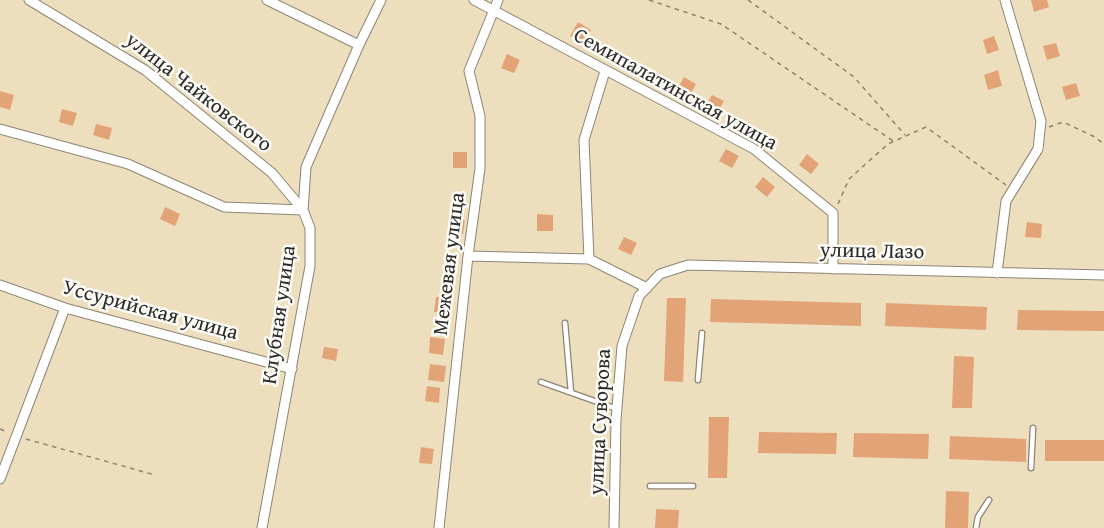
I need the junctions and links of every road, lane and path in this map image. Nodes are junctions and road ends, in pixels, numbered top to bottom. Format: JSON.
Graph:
{"nodes":[{"id":1,"x":29,"y":0,"type":"edge"},
{"id":2,"x":267,"y":0,"type":"edge"},
{"id":3,"x":381,"y":0,"type":"edge"},
{"id":4,"x":474,"y":0,"type":"edge"},
{"id":5,"x":498,"y":0,"type":"edge"},
{"id":6,"x":650,"y":0,"type":"edge"},
{"id":7,"x":748,"y":0,"type":"edge"},
{"id":8,"x":1005,"y":0,"type":"edge"},
{"id":9,"x":495,"y":10,"type":"junction"},
{"id":10,"x":359,"y":45,"type":"junction"},
{"id":11,"x":605,"y":70,"type":"junction"},
{"id":12,"x":0,"y":129,"type":"edge"},
{"id":13,"x":1040,"y":131,"type":"junction"},
{"id":14,"x":906,"y":135,"type":"junction"},
{"id":15,"x":893,"y":141,"type":"junction"},
{"id":16,"x":1104,"y":144,"type":"edge"},
{"id":17,"x":1013,"y":189,"type":"junction"},
{"id":18,"x":303,"y":210,"type":"junction"},
{"id":19,"x":833,"y":213,"type":"junction"},
{"id":20,"x":468,"y":256,"type":"junction"},
{"id":21,"x":589,"y":259,"type":"junction"},
{"id":22,"x":833,"y":269,"type":"junction"},
{"id":23,"x":998,"y":273,"type":"junction"},
{"id":24,"x":1104,"y":275,"type":"edge"},
{"id":25,"x":0,"y":285,"type":"edge"},
{"id":26,"x":647,"y":288,"type":"junction"},
{"id":27,"x":65,"y":308,"type":"junction"},
{"id":28,"x":565,"y":323,"type":"dead end"},
{"id":29,"x":702,"y":333,"type":"dead end"},
{"id":30,"x":292,"y":369,"type":"junction"},
{"id":31,"x":698,"y":380,"type":"dead end"},
{"id":32,"x":541,"y":382,"type":"dead end"},
{"id":33,"x":571,"y":392,"type":"junction"},
{"id":34,"x":617,"y":409,"type":"junction"},
{"id":35,"x":1033,"y":428,"type":"dead end"},
{"id":36,"x":16,"y":436,"type":"junction"},
{"id":37,"x":1031,"y":468,"type":"dead end"},
{"id":38,"x":155,"y":475,"type":"dead end"},
{"id":39,"x":0,"y":479,"type":"edge"},
{"id":40,"x":650,"y":486,"type":"dead end"},
{"id":41,"x":693,"y":486,"type":"dead end"},
{"id":42,"x":989,"y":500,"type":"dead end"},
{"id":43,"x":262,"y":528,"type":"edge"},
{"id":44,"x":439,"y":528,"type":"edge"},
{"id":45,"x":614,"y":528,"type":"edge"},
{"id":46,"x":976,"y":528,"type":"edge"}],
"edges":[{"from":1,"to":18,"type":"street","name":"улица Чайковского"},
{"from":2,"to":10,"type":"street"},
{"from":3,"to":10,"type":"street","name":"Клубная улица"},
{"from":4,"to":9,"type":"street","name":"Семипалатинская улица"},
{"from":5,"to":9,"type":"street"},
{"from":6,"to":15,"type":"path"},
{"from":7,"to":14,"type":"path"},
{"from":8,"to":13,"type":"street"},
{"from":9,"to":11,"type":"street","name":"Семипалатинская улица"},
{"from":9,"to":20,"type":"street","name":"Межевая улица"},
{"from":10,"to":18,"type":"street","name":"Клубная улица"},
{"from":11,"to":19,"type":"street","name":"Семипалатинская улица"},
{"from":11,"to":21,"type":"street"},
{"from":12,"to":18,"type":"street"},
{"from":13,"to":16,"type":"path"},
{"from":13,"to":17,"type":"street"},
{"from":14,"to":15,"type":"path"},
{"from":14,"to":17,"type":"path"},
{"from":15,"to":19,"type":"path"},
{"from":17,"to":23,"type":"street"},
{"from":18,"to":30,"type":"street","name":"Клубная улица"},
{"from":19,"to":22,"type":"street"},
{"from":20,"to":21,"type":"street"},
{"from":20,"to":44,"type":"street","name":"Межевая улица"},
{"from":21,"to":26,"type":"street"},
{"from":22,"to":23,"type":"street","name":"улица Лазо"},
{"from":22,"to":26,"type":"street","name":"улица Лазо"},
{"from":23,"to":24,"type":"street","name":"улица Лазо"},
{"from":25,"to":27,"type":"street","name":"Уссурийская улица"},
{"from":26,"to":34,"type":"street","name":"улица Суворова"},
{"from":27,"to":30,"type":"street","name":"Уссурийская улица"},
{"from":27,"to":36,"type":"street"},
{"from":28,"to":33,"type":"lane"},
{"from":29,"to":31,"type":"lane"},
{"from":30,"to":43,"type":"street","name":"Клубная улица"},
{"from":32,"to":33,"type":"lane"},
{"from":33,"to":34,"type":"lane"},
{"from":34,"to":45,"type":"street","name":"улица Суворова"},
{"from":35,"to":37,"type":"lane"},
{"from":36,"to":38,"type":"path"},
{"from":36,"to":39,"type":"street"},
{"from":40,"to":41,"type":"lane"},
{"from":42,"to":46,"type":"lane"}]}
